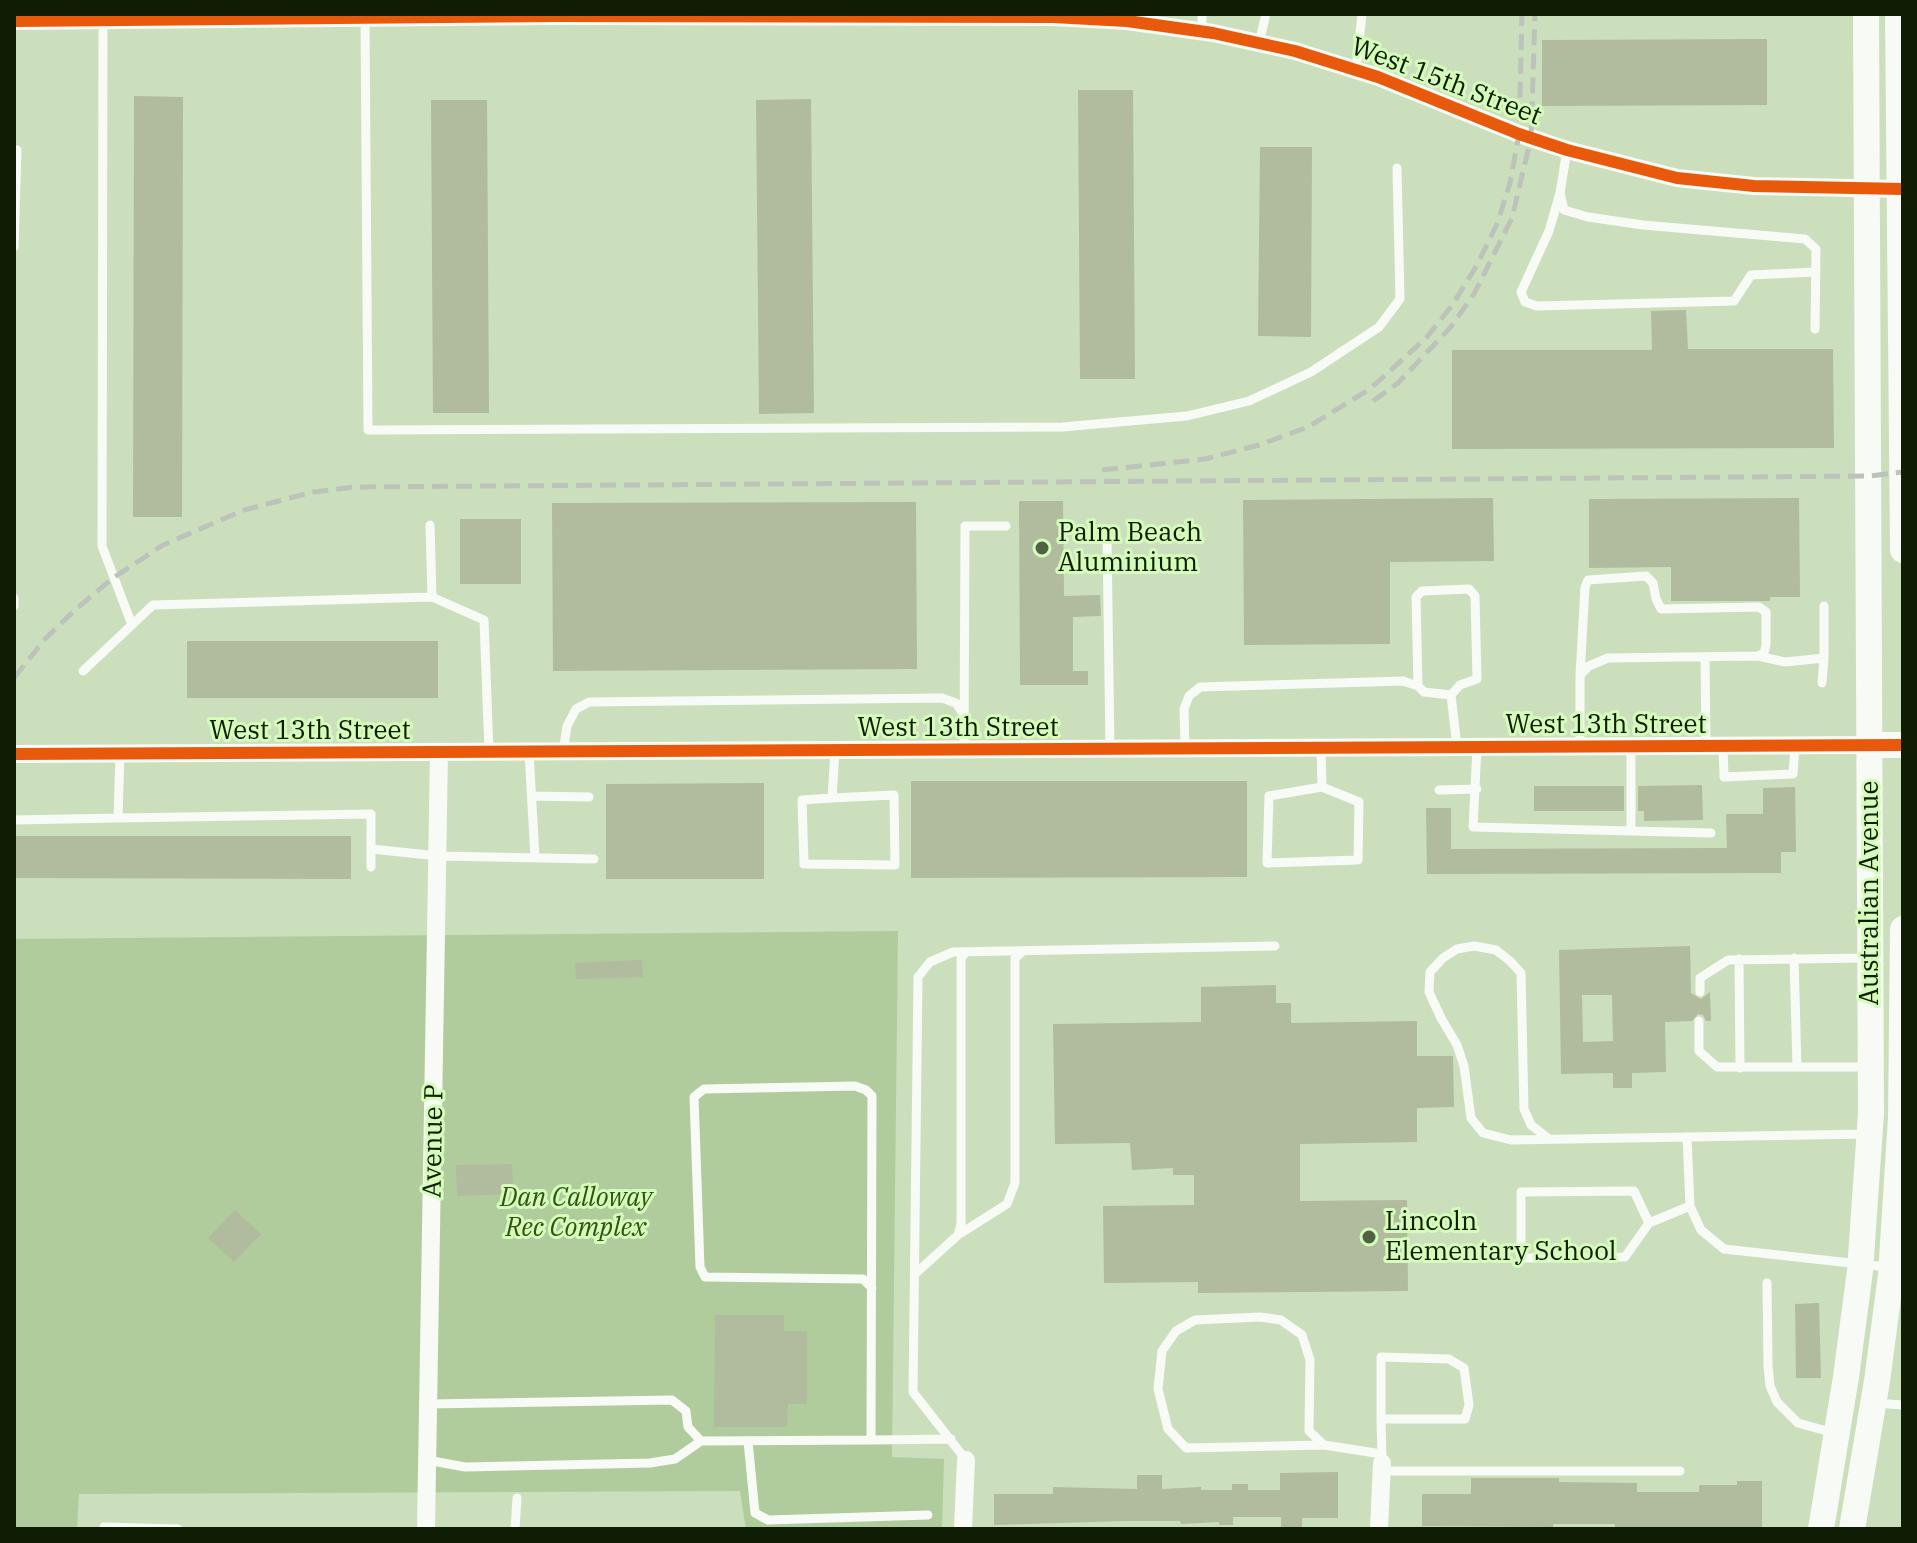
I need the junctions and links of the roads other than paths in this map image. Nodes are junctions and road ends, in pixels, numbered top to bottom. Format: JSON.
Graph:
{"nodes":[{"id":1,"x":1266,"y":14,"type":"edge"},
{"id":2,"x":1362,"y":14,"type":"edge"},
{"id":3,"x":1866,"y":14,"type":"edge"},
{"id":4,"x":1898,"y":14,"type":"edge"},
{"id":5,"x":526,"y":15,"type":"edge"},
{"id":6,"x":935,"y":15,"type":"edge"},
{"id":7,"x":997,"y":15,"type":"edge"},
{"id":8,"x":365,"y":19,"type":"junction"},
{"id":9,"x":14,"y":21,"type":"edge"},
{"id":10,"x":103,"y":21,"type":"junction"},
{"id":11,"x":1202,"y":23,"type":"edge"},
{"id":12,"x":1259,"y":43,"type":"junction"},
{"id":13,"x":1356,"y":70,"type":"junction"},
{"id":14,"x":14,"y":150,"type":"edge"},
{"id":15,"x":1567,"y":150,"type":"junction"},
{"id":16,"x":1397,"y":168,"type":"dead end"},
{"id":17,"x":1867,"y":189,"type":"junction"},
{"id":18,"x":1901,"y":189,"type":"edge"},
{"id":19,"x":1560,"y":193,"type":"junction"},
{"id":20,"x":14,"y":247,"type":"edge"},
{"id":21,"x":1816,"y":272,"type":"junction"},
{"id":22,"x":1815,"y":329,"type":"dead end"},
{"id":23,"x":430,"y":525,"type":"dead end"},
{"id":24,"x":1006,"y":526,"type":"dead end"},
{"id":25,"x":1107,"y":539,"type":"dead end"},
{"id":26,"x":1903,"y":550,"type":"edge"},
{"id":27,"x":432,"y":597,"type":"junction"},
{"id":28,"x":14,"y":598,"type":"edge"},
{"id":29,"x":14,"y":606,"type":"edge"},
{"id":30,"x":1824,"y":606,"type":"dead end"},
{"id":31,"x":132,"y":625,"type":"junction"},
{"id":32,"x":1758,"y":656,"type":"junction"},
{"id":33,"x":1705,"y":657,"type":"junction"},
{"id":34,"x":1824,"y":658,"type":"junction"},
{"id":35,"x":83,"y":671,"type":"dead end"},
{"id":36,"x":1580,"y":675,"type":"junction"},
{"id":37,"x":1822,"y":683,"type":"dead end"},
{"id":38,"x":1418,"y":686,"type":"junction"},
{"id":39,"x":1451,"y":695,"type":"junction"},
{"id":40,"x":964,"y":715,"type":"junction"},
{"id":41,"x":1869,"y":745,"type":"junction"},
{"id":42,"x":1903,"y":745,"type":"edge"},
{"id":43,"x":1631,"y":746,"type":"junction"},
{"id":44,"x":1714,"y":746,"type":"junction"},
{"id":45,"x":1795,"y":746,"type":"junction"},
{"id":46,"x":1457,"y":747,"type":"junction"},
{"id":47,"x":1477,"y":747,"type":"junction"},
{"id":48,"x":1580,"y":747,"type":"junction"},
{"id":49,"x":1321,"y":748,"type":"junction"},
{"id":50,"x":1110,"y":749,"type":"junction"},
{"id":51,"x":1185,"y":749,"type":"junction"},
{"id":52,"x":964,"y":750,"type":"junction"},
{"id":53,"x":835,"y":751,"type":"junction"},
{"id":54,"x":439,"y":752,"type":"junction"},
{"id":55,"x":489,"y":752,"type":"junction"},
{"id":56,"x":529,"y":752,"type":"junction"},
{"id":57,"x":563,"y":752,"type":"junction"},
{"id":58,"x":14,"y":754,"type":"edge"},
{"id":59,"x":120,"y":754,"type":"junction"},
{"id":60,"x":1322,"y":787,"type":"junction"},
{"id":61,"x":1477,"y":789,"type":"junction"},
{"id":62,"x":1439,"y":790,"type":"dead end"},
{"id":63,"x":532,"y":796,"type":"junction"},
{"id":64,"x":589,"y":797,"type":"dead end"},
{"id":65,"x":832,"y":798,"type":"junction"},
{"id":66,"x":118,"y":818,"type":"junction"},
{"id":67,"x":14,"y":820,"type":"edge"},
{"id":68,"x":1631,"y":831,"type":"junction"},
{"id":69,"x":1711,"y":833,"type":"dead end"},
{"id":70,"x":372,"y":849,"type":"junction"},
{"id":71,"x":438,"y":856,"type":"junction"},
{"id":72,"x":535,"y":858,"type":"junction"},
{"id":73,"x":594,"y":859,"type":"dead end"},
{"id":74,"x":371,"y":867,"type":"dead end"},
{"id":75,"x":1903,"y":929,"type":"edge"},
{"id":76,"x":1275,"y":946,"type":"dead end"},
{"id":77,"x":1023,"y":951,"type":"junction"},
{"id":78,"x":966,"y":952,"type":"junction"},
{"id":79,"x":1794,"y":958,"type":"junction"},
{"id":80,"x":1870,"y":958,"type":"junction"},
{"id":81,"x":1739,"y":959,"type":"junction"},
{"id":82,"x":1700,"y":992,"type":"dead end"},
{"id":83,"x":1699,"y":1021,"type":"dead end"},
{"id":84,"x":1797,"y":1067,"type":"junction"},
{"id":85,"x":1871,"y":1067,"type":"junction"},
{"id":86,"x":1740,"y":1068,"type":"junction"},
{"id":87,"x":1870,"y":1134,"type":"junction"},
{"id":88,"x":1687,"y":1137,"type":"junction"},
{"id":89,"x":1549,"y":1139,"type":"junction"},
{"id":90,"x":1690,"y":1206,"type":"junction"},
{"id":91,"x":1649,"y":1223,"type":"junction"},
{"id":92,"x":958,"y":1235,"type":"junction"},
{"id":93,"x":1861,"y":1265,"type":"junction"},
{"id":94,"x":1897,"y":1267,"type":"edge"},
{"id":95,"x":915,"y":1274,"type":"junction"},
{"id":96,"x":1767,"y":1283,"type":"dead end"},
{"id":97,"x":872,"y":1288,"type":"junction"},
{"id":98,"x":1873,"y":1403,"type":"junction"},
{"id":99,"x":428,"y":1404,"type":"junction"},
{"id":100,"x":1903,"y":1405,"type":"edge"},
{"id":101,"x":1381,"y":1419,"type":"junction"},
{"id":102,"x":1836,"y":1433,"type":"junction"},
{"id":103,"x":951,"y":1439,"type":"junction"},
{"id":104,"x":871,"y":1440,"type":"junction"},
{"id":105,"x":701,"y":1441,"type":"junction"},
{"id":106,"x":748,"y":1441,"type":"junction"},
{"id":107,"x":1324,"y":1445,"type":"junction"},
{"id":108,"x":427,"y":1460,"type":"junction"},
{"id":109,"x":966,"y":1460,"type":"joint"},
{"id":110,"x":1382,"y":1463,"type":"junction"},
{"id":111,"x":1680,"y":1471,"type":"dead end"},
{"id":112,"x":517,"y":1498,"type":"dead end"},
{"id":113,"x":928,"y":1515,"type":"dead end"},
{"id":114,"x":104,"y":1529,"type":"edge"},
{"id":115,"x":178,"y":1529,"type":"edge"},
{"id":116,"x":426,"y":1529,"type":"edge"},
{"id":117,"x":515,"y":1529,"type":"edge"},
{"id":118,"x":963,"y":1529,"type":"edge"},
{"id":119,"x":1379,"y":1529,"type":"edge"},
{"id":120,"x":1821,"y":1529,"type":"edge"},
{"id":121,"x":1852,"y":1529,"type":"edge"}],
"edges":[{"from":1,"to":12,"type":"lane"},
{"from":2,"to":13,"type":"lane"},
{"from":3,"to":17,"type":"main road","name":"Australian Avenue"},
{"from":4,"to":18,"type":"main road"},
{"from":5,"to":6,"type":"street","name":"West 15th Street"},
{"from":5,"to":8,"type":"street","name":"West 15th Street"},
{"from":6,"to":7,"type":"street","name":"West 15th Street"},
{"from":7,"to":11,"type":"street","name":"West 15th Street"},
{"from":8,"to":10,"type":"street","name":"West 15th Street"},
{"from":8,"to":16,"type":"lane"},
{"from":9,"to":10,"type":"street","name":"West 15th Street"},
{"from":10,"to":31,"type":"lane"},
{"from":11,"to":12,"type":"street","name":"West 15th Street"},
{"from":12,"to":13,"type":"street","name":"West 15th Street"},
{"from":13,"to":15,"type":"street","name":"West 15th Street"},
{"from":14,"to":20,"type":"lane"},
{"from":15,"to":17,"type":"street","name":"West 15th Street"},
{"from":15,"to":19,"type":"lane"},
{"from":17,"to":18,"type":"street","name":"West 15th Street"},
{"from":17,"to":41,"type":"main road","name":"Australian Avenue"},
{"from":18,"to":26,"type":"main road"},
{"from":19,"to":21,"type":"lane"},
{"from":19,"to":21,"type":"lane"},
{"from":21,"to":22,"type":"lane"},
{"from":23,"to":27,"type":"lane"},
{"from":24,"to":40,"type":"lane"},
{"from":25,"to":50,"type":"lane"},
{"from":27,"to":31,"type":"lane"},
{"from":27,"to":55,"type":"lane"},
{"from":28,"to":29,"type":"lane"},
{"from":30,"to":34,"type":"lane"},
{"from":31,"to":35,"type":"lane"},
{"from":32,"to":33,"type":"lane"},
{"from":32,"to":34,"type":"lane"},
{"from":32,"to":36,"type":"lane"},
{"from":33,"to":36,"type":"lane"},
{"from":33,"to":44,"type":"lane"},
{"from":34,"to":37,"type":"lane"},
{"from":36,"to":48,"type":"lane"},
{"from":38,"to":39,"type":"lane"},
{"from":38,"to":39,"type":"lane"},
{"from":38,"to":51,"type":"lane"},
{"from":39,"to":46,"type":"lane"},
{"from":40,"to":52,"type":"lane"},
{"from":40,"to":57,"type":"lane"},
{"from":41,"to":42,"type":"main road","name":"West 13th Street"},
{"from":41,"to":45,"type":"street","name":"West 13th Street"},
{"from":41,"to":80,"type":"main road","name":"Australian Avenue"},
{"from":43,"to":44,"type":"street","name":"West 13th Street"},
{"from":43,"to":48,"type":"street","name":"West 13th Street"},
{"from":43,"to":68,"type":"lane"},
{"from":44,"to":45,"type":"street","name":"West 13th Street"},
{"from":44,"to":45,"type":"lane"},
{"from":46,"to":47,"type":"street","name":"West 13th Street"},
{"from":46,"to":49,"type":"street","name":"West 13th Street"},
{"from":47,"to":48,"type":"street","name":"West 13th Street"},
{"from":47,"to":61,"type":"lane"},
{"from":49,"to":51,"type":"street","name":"West 13th Street"},
{"from":49,"to":60,"type":"lane"},
{"from":50,"to":51,"type":"street","name":"West 13th Street"},
{"from":50,"to":52,"type":"street","name":"West 13th Street"},
{"from":52,"to":53,"type":"street","name":"West 13th Street"},
{"from":53,"to":57,"type":"street","name":"West 13th Street"},
{"from":53,"to":65,"type":"lane"},
{"from":54,"to":55,"type":"street","name":"West 13th Street"},
{"from":54,"to":59,"type":"street","name":"West 13th Street"},
{"from":54,"to":71,"type":"street","name":"Avenue P"},
{"from":55,"to":56,"type":"street","name":"West 13th Street"},
{"from":56,"to":57,"type":"street","name":"West 13th Street"},
{"from":56,"to":63,"type":"lane"},
{"from":58,"to":59,"type":"street","name":"West 13th Street"},
{"from":59,"to":66,"type":"lane"},
{"from":60,"to":60,"type":"lane"},
{"from":61,"to":62,"type":"lane"},
{"from":61,"to":68,"type":"lane"},
{"from":63,"to":64,"type":"lane"},
{"from":63,"to":72,"type":"lane"},
{"from":65,"to":65,"type":"lane"},
{"from":66,"to":67,"type":"lane"},
{"from":66,"to":70,"type":"lane"},
{"from":68,"to":69,"type":"lane"},
{"from":70,"to":71,"type":"lane"},
{"from":70,"to":74,"type":"lane"},
{"from":71,"to":72,"type":"lane"},
{"from":71,"to":99,"type":"street","name":"Avenue P"},
{"from":72,"to":73,"type":"lane"},
{"from":75,"to":94,"type":"main road","name":"Australian Avenue"},
{"from":76,"to":77,"type":"lane"},
{"from":77,"to":78,"type":"lane"},
{"from":77,"to":92,"type":"lane"},
{"from":78,"to":92,"type":"lane"},
{"from":78,"to":95,"type":"lane"},
{"from":79,"to":80,"type":"lane"},
{"from":79,"to":81,"type":"lane"},
{"from":79,"to":84,"type":"lane"},
{"from":80,"to":85,"type":"main road","name":"Australian Avenue"},
{"from":81,"to":82,"type":"lane"},
{"from":81,"to":86,"type":"lane"},
{"from":83,"to":86,"type":"lane"},
{"from":84,"to":85,"type":"lane"},
{"from":84,"to":86,"type":"lane"},
{"from":85,"to":87,"type":"main road","name":"Australian Avenue"},
{"from":87,"to":88,"type":"lane"},
{"from":87,"to":93,"type":"main road","name":"Australian Avenue"},
{"from":88,"to":89,"type":"lane"},
{"from":88,"to":90,"type":"lane"},
{"from":89,"to":89,"type":"lane"},
{"from":90,"to":91,"type":"lane"},
{"from":90,"to":93,"type":"lane"},
{"from":91,"to":91,"type":"lane"},
{"from":92,"to":95,"type":"lane"},
{"from":93,"to":94,"type":"lane"},
{"from":93,"to":102,"type":"main road","name":"Australian Avenue"},
{"from":94,"to":98,"type":"main road","name":"Australian Avenue"},
{"from":95,"to":103,"type":"lane"},
{"from":96,"to":102,"type":"lane"},
{"from":97,"to":97,"type":"lane"},
{"from":97,"to":104,"type":"lane"},
{"from":98,"to":100,"type":"lane"},
{"from":98,"to":121,"type":"main road","name":"Australian Avenue"},
{"from":99,"to":105,"type":"lane"},
{"from":99,"to":108,"type":"street","name":"Avenue P"},
{"from":101,"to":101,"type":"lane"},
{"from":101,"to":110,"type":"lane"},
{"from":102,"to":120,"type":"main road","name":"Australian Avenue"},
{"from":103,"to":104,"type":"lane"},
{"from":103,"to":109,"type":"lane"},
{"from":104,"to":106,"type":"lane"},
{"from":105,"to":106,"type":"lane"},
{"from":105,"to":108,"type":"lane"},
{"from":106,"to":113,"type":"lane"},
{"from":107,"to":107,"type":"lane"},
{"from":107,"to":110,"type":"lane"},
{"from":108,"to":116,"type":"street","name":"Avenue P"},
{"from":109,"to":118,"type":"street"},
{"from":110,"to":111,"type":"lane"},
{"from":110,"to":119,"type":"street"},
{"from":112,"to":117,"type":"lane"},
{"from":114,"to":115,"type":"lane"}]}
